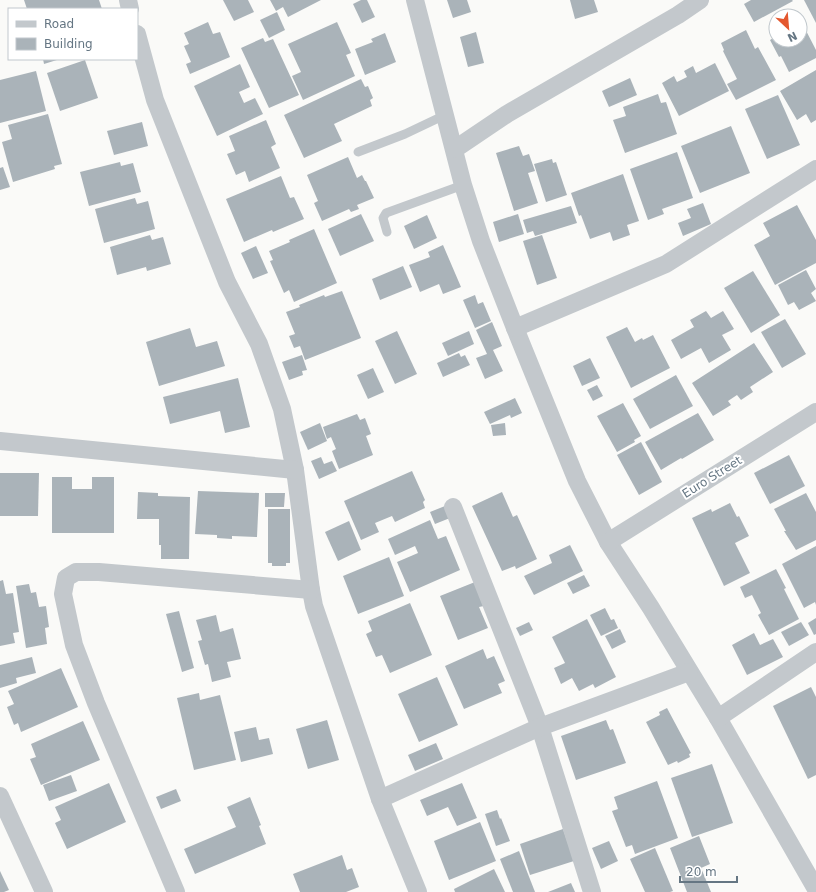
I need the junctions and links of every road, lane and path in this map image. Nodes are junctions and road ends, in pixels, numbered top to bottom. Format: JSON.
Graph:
{"nodes":[{"id":1,"x":415,"y":0,"type":"edge"},
{"id":2,"x":700,"y":0,"type":"edge"},
{"id":3,"x":138,"y":38,"type":"edge"},
{"id":4,"x":445,"y":115,"type":"junction"},
{"id":5,"x":455,"y":149,"type":"junction"},
{"id":6,"x":358,"y":152,"type":"dead end"},
{"id":7,"x":816,"y":169,"type":"edge"},
{"id":8,"x":463,"y":184,"type":"junction"},
{"id":9,"x":387,"y":232,"type":"dead end"},
{"id":10,"x":515,"y":328,"type":"junction"},
{"id":11,"x":816,"y":412,"type":"edge"},
{"id":12,"x":0,"y":441,"type":"edge"},
{"id":13,"x":296,"y":470,"type":"junction"},
{"id":14,"x":453,"y":507,"type":"dead end"},
{"id":15,"x":608,"y":542,"type":"junction"},
{"id":16,"x":311,"y":590,"type":"junction"},
{"id":17,"x":816,"y":652,"type":"edge"},
{"id":18,"x":689,"y":672,"type":"junction"},
{"id":19,"x":718,"y":718,"type":"junction"},
{"id":20,"x":540,"y":727,"type":"junction"},
{"id":21,"x":0,"y":796,"type":"edge"},
{"id":22,"x":380,"y":799,"type":"junction"},
{"id":23,"x":816,"y":889,"type":"edge"},
{"id":24,"x":44,"y":892,"type":"edge"},
{"id":25,"x":176,"y":892,"type":"edge"},
{"id":26,"x":418,"y":892,"type":"edge"},
{"id":27,"x":592,"y":892,"type":"edge"}],
"edges":[{"from":1,"to":4,"type":"street"},
{"from":2,"to":5,"type":"street"},
{"from":3,"to":13,"type":"street"},
{"from":4,"to":5,"type":"street"},
{"from":4,"to":6,"type":"lane"},
{"from":5,"to":8,"type":"street"},
{"from":7,"to":10,"type":"street"},
{"from":8,"to":9,"type":"lane"},
{"from":8,"to":10,"type":"street"},
{"from":10,"to":15,"type":"street"},
{"from":11,"to":15,"type":"street","name":"Euro Street"},
{"from":12,"to":13,"type":"street"},
{"from":13,"to":16,"type":"street"},
{"from":14,"to":20,"type":"street"},
{"from":15,"to":18,"type":"street"},
{"from":16,"to":22,"type":"street"},
{"from":16,"to":25,"type":"street"},
{"from":17,"to":19,"type":"street"},
{"from":18,"to":19,"type":"street"},
{"from":18,"to":20,"type":"street"},
{"from":19,"to":23,"type":"street"},
{"from":20,"to":22,"type":"street"},
{"from":20,"to":27,"type":"street"},
{"from":21,"to":24,"type":"street"},
{"from":22,"to":26,"type":"street"}]}
